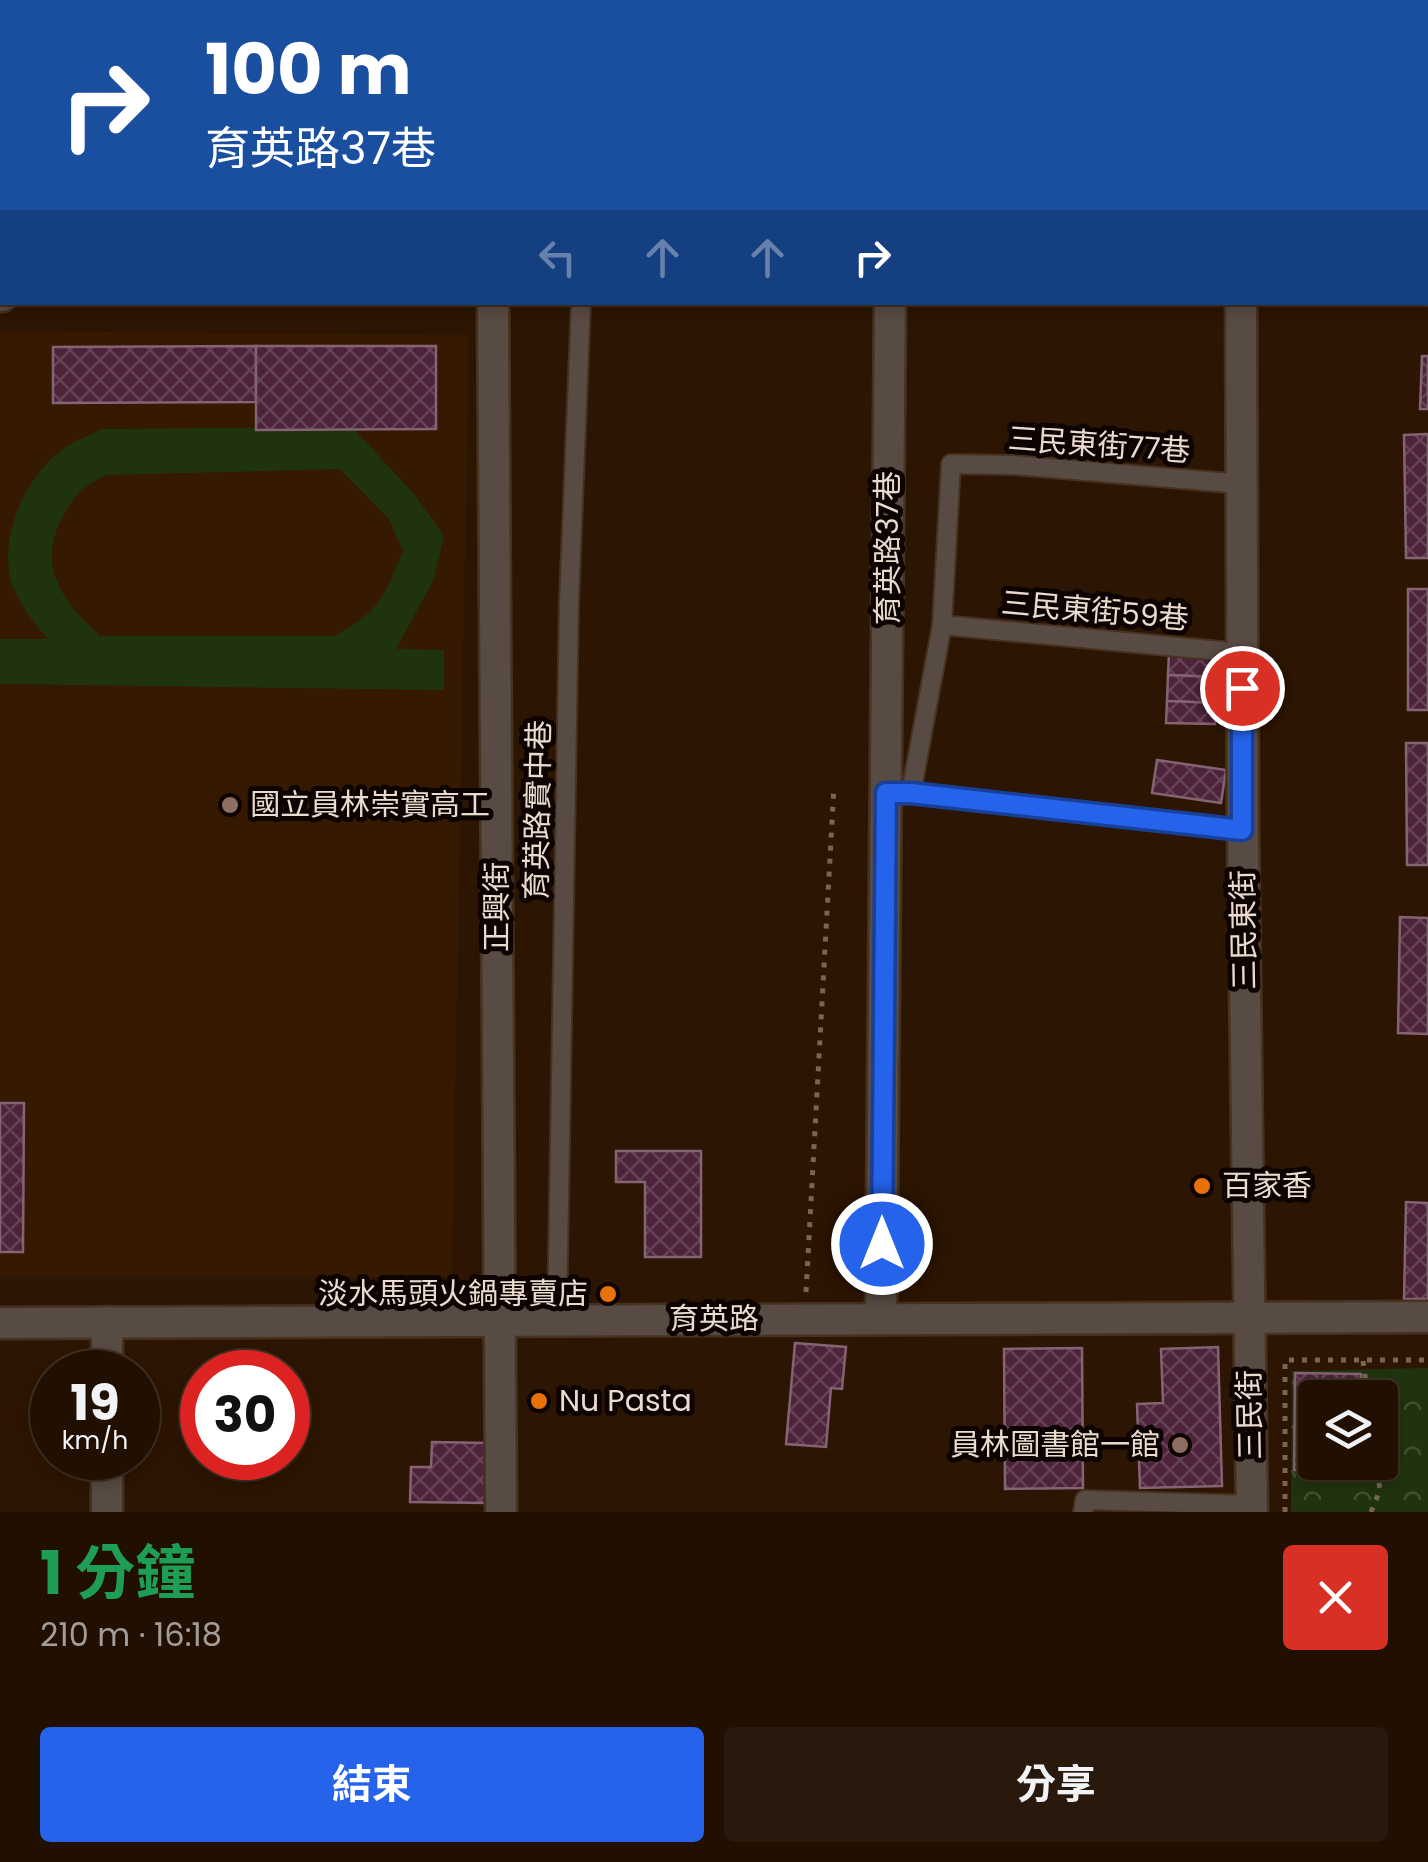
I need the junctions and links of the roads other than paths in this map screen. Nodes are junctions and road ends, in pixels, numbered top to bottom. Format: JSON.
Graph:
{"nodes":[{"id":1,"x":493,"y":305,"type":"edge"},
{"id":2,"x":581,"y":305,"type":"edge"},
{"id":3,"x":890,"y":305,"type":"edge"},
{"id":4,"x":1241,"y":305,"type":"edge"},
{"id":5,"x":1242,"y":484,"type":"junction"},
{"id":6,"x":942,"y":625,"type":"junction"},
{"id":7,"x":1242,"y":652,"type":"junction"},
{"id":8,"x":898,"y":793,"type":"junction"},
{"id":9,"x":1242,"y":830,"type":"junction"},
{"id":10,"x":1428,"y":1317,"type":"edge"},
{"id":11,"x":1248,"y":1318,"type":"junction"},
{"id":12,"x":558,"y":1319,"type":"junction"},
{"id":13,"x":882,"y":1319,"type":"junction"},
{"id":14,"x":0,"y":1322,"type":"edge"},
{"id":15,"x":107,"y":1322,"type":"junction"},
{"id":16,"x":500,"y":1322,"type":"junction"},
{"id":17,"x":107,"y":1350,"type":"edge"},
{"id":18,"x":107,"y":1480,"type":"edge"},
{"id":19,"x":1252,"y":1508,"type":"edge"},
{"id":20,"x":107,"y":1512,"type":"edge"},
{"id":21,"x":501,"y":1512,"type":"edge"},
{"id":22,"x":1083,"y":1512,"type":"edge"}],
"edges":[{"from":1,"to":16,"type":"street","name":"正興街"},
{"from":2,"to":12,"type":"lane","name":"育英路實中巷"},
{"from":3,"to":8,"type":"street","name":"育英路37巷"},
{"from":4,"to":5,"type":"street","name":"三民東街"},
{"from":5,"to":6,"type":"lane","name":"三民東街77巷"},
{"from":5,"to":7,"type":"street","name":"三民東街"},
{"from":6,"to":7,"type":"lane","name":"三民東街59巷"},
{"from":6,"to":8,"type":"lane"},
{"from":7,"to":9,"type":"street","name":"三民東街"},
{"from":8,"to":9,"type":"lane"},
{"from":8,"to":13,"type":"street","name":"育英路37巷"},
{"from":9,"to":11,"type":"street","name":"三民東街"},
{"from":10,"to":11,"type":"street","name":"育英路"},
{"from":11,"to":13,"type":"street","name":"育英路"},
{"from":11,"to":19,"type":"street","name":"三民街"},
{"from":12,"to":13,"type":"street","name":"育英路"},
{"from":12,"to":16,"type":"street","name":"育英路"},
{"from":14,"to":15,"type":"street","name":"育英路"},
{"from":15,"to":16,"type":"street","name":"育英路"},
{"from":15,"to":17,"type":"street"},
{"from":16,"to":21,"type":"street","name":"正興街"},
{"from":18,"to":20,"type":"street"},
{"from":19,"to":22,"type":"lane"}]}
